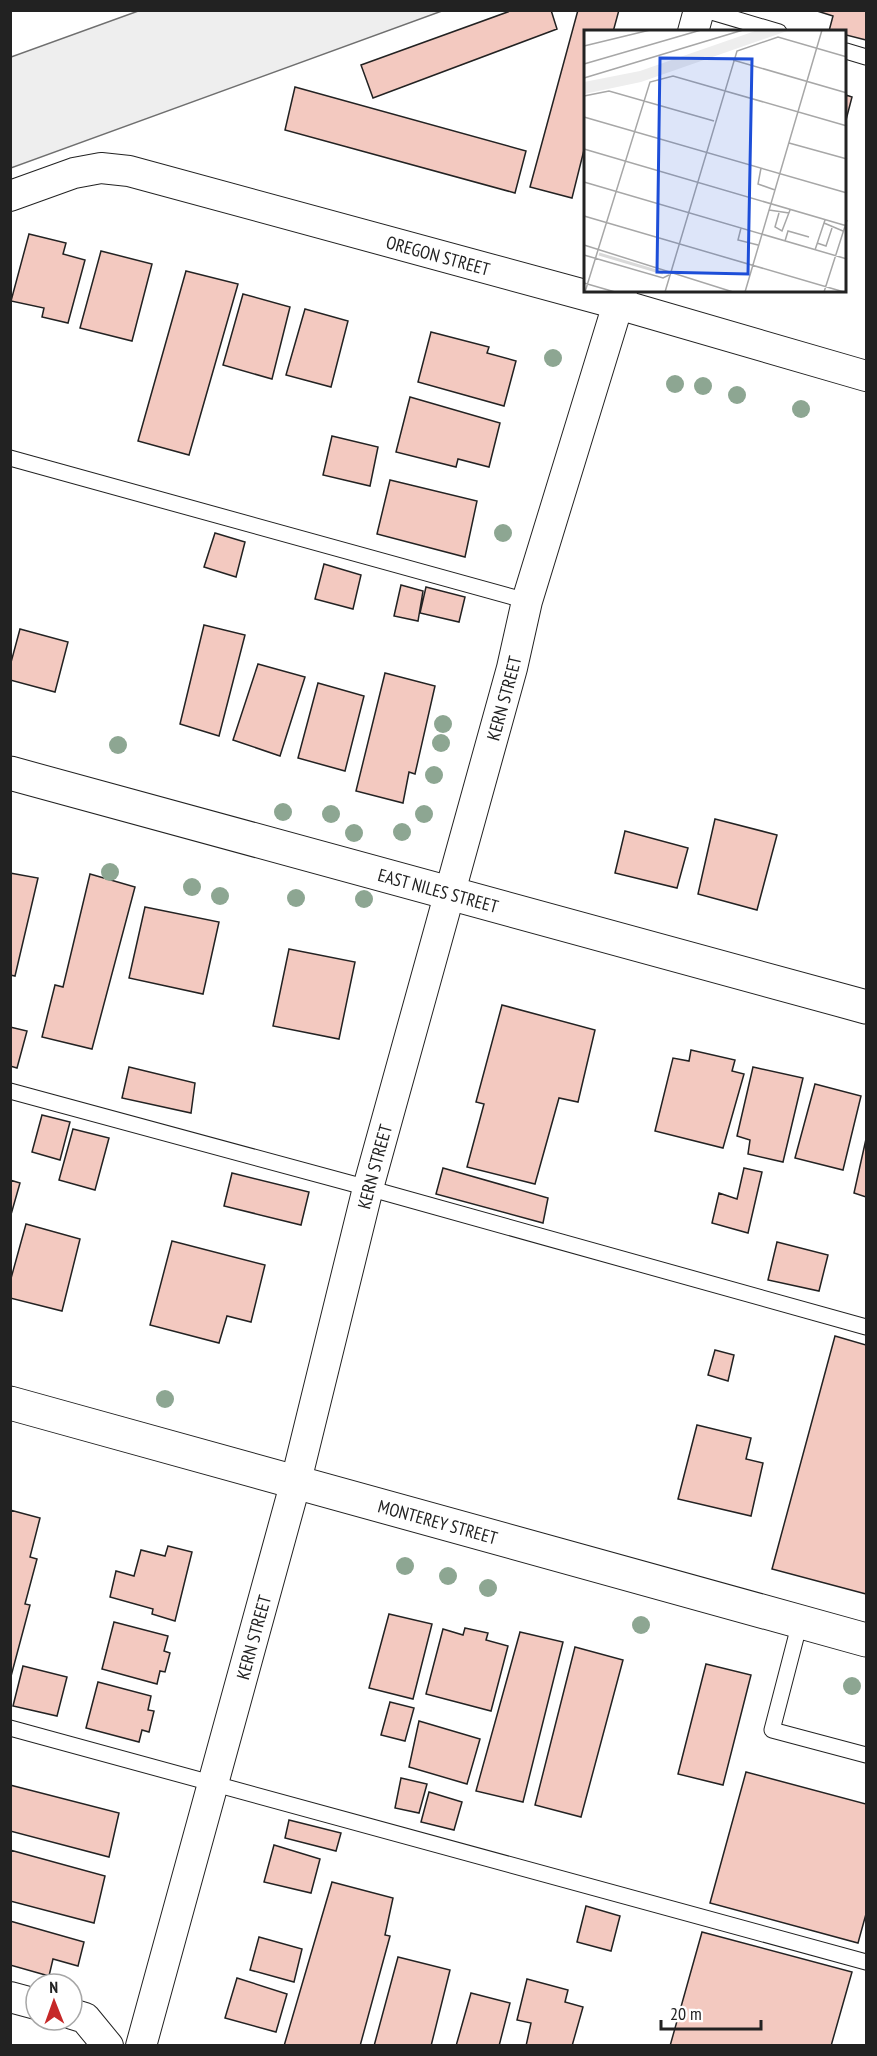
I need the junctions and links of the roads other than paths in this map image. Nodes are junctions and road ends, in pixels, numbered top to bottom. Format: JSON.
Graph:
{"nodes":[{"id":1,"x":699,"y":10,"type":"edge"},
{"id":2,"x":705,"y":10,"type":"edge"},
{"id":3,"x":694,"y":30,"type":"edge"},
{"id":4,"x":772,"y":30,"type":"edge"},
{"id":5,"x":847,"y":51,"type":"edge"},
{"id":6,"x":867,"y":57,"type":"edge"},
{"id":7,"x":10,"y":196,"type":"edge"},
{"id":8,"x":584,"y":289,"type":"edge"},
{"id":9,"x":597,"y":292,"type":"edge"},
{"id":10,"x":620,"y":298,"type":"edge"},
{"id":11,"x":867,"y":376,"type":"edge"},
{"id":12,"x":10,"y":458,"type":"edge"},
{"id":13,"x":527,"y":601,"type":"junction"},
{"id":14,"x":10,"y":773,"type":"edge"},
{"id":15,"x":449,"y":892,"type":"junction"},
{"id":16,"x":867,"y":1007,"type":"edge"},
{"id":17,"x":10,"y":1091,"type":"edge"},
{"id":18,"x":368,"y":1188,"type":"junction"},
{"id":19,"x":867,"y":1327,"type":"edge"},
{"id":20,"x":10,"y":1403,"type":"edge"},
{"id":21,"x":296,"y":1481,"type":"junction"},
{"id":22,"x":800,"y":1622,"type":"junction"},
{"id":23,"x":867,"y":1640,"type":"edge"},
{"id":24,"x":10,"y":1728,"type":"edge"},
{"id":25,"x":867,"y":1755,"type":"edge"},
{"id":26,"x":213,"y":1784,"type":"junction"},
{"id":27,"x":867,"y":1962,"type":"edge"},
{"id":28,"x":84,"y":2018,"type":"edge"},
{"id":29,"x":108,"y":2046,"type":"edge"},
{"id":30,"x":141,"y":2046,"type":"edge"}],
"edges":[{"from":1,"to":3,"type":"street"},
{"from":2,"to":4,"type":"lane"},
{"from":5,"to":6,"type":"lane"},
{"from":7,"to":8,"type":"street","name":"OREGON STREET"},
{"from":9,"to":10,"type":"street","name":"OREGON STREET"},
{"from":10,"to":11,"type":"street","name":"OREGON STREET"},
{"from":10,"to":13,"type":"street","name":"KERN STREET"},
{"from":12,"to":13,"type":"lane"},
{"from":13,"to":15,"type":"street","name":"KERN STREET"},
{"from":14,"to":15,"type":"main road","name":"EAST NILES STREET"},
{"from":15,"to":16,"type":"main road","name":"EAST NILES STREET"},
{"from":15,"to":18,"type":"street","name":"KERN STREET"},
{"from":17,"to":18,"type":"lane"},
{"from":18,"to":19,"type":"lane"},
{"from":18,"to":21,"type":"street","name":"KERN STREET"},
{"from":20,"to":21,"type":"main road","name":"MONTEREY STREET"},
{"from":21,"to":22,"type":"main road","name":"MONTEREY STREET"},
{"from":21,"to":26,"type":"street","name":"KERN STREET"},
{"from":22,"to":23,"type":"main road","name":"MONTEREY STREET"},
{"from":22,"to":25,"type":"lane"},
{"from":24,"to":26,"type":"lane"},
{"from":26,"to":27,"type":"lane"},
{"from":26,"to":30,"type":"street","name":"KERN STREET"},
{"from":28,"to":29,"type":"street"}]}
